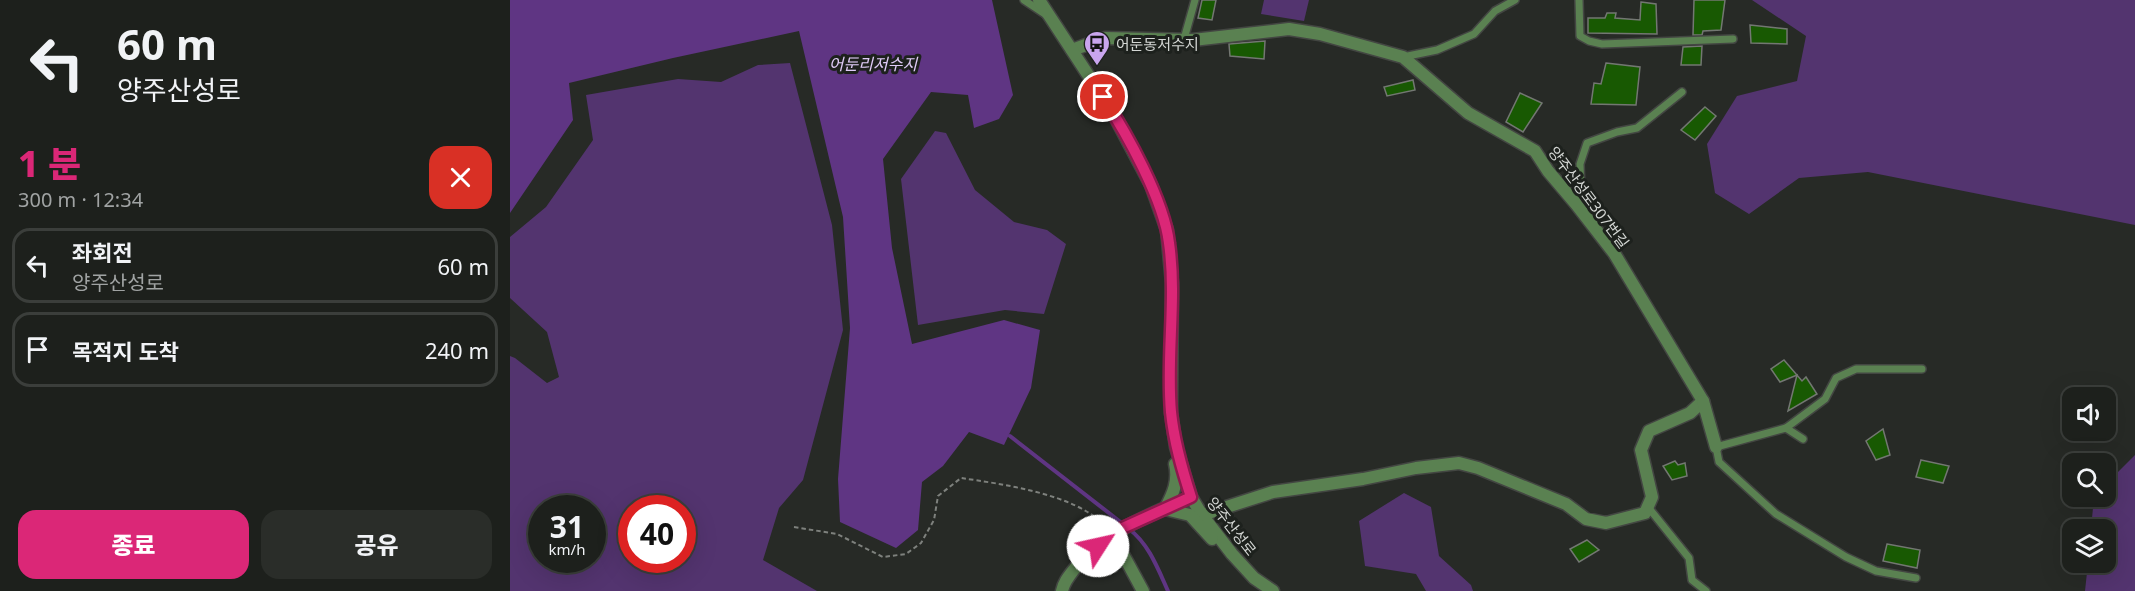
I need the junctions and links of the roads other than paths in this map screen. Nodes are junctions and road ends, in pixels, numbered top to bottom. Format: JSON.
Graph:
{"nodes":[{"id":1,"x":1024,"y":0,"type":"edge"},
{"id":2,"x":1039,"y":0,"type":"edge"},
{"id":3,"x":1196,"y":0,"type":"edge"},
{"id":4,"x":1515,"y":0,"type":"edge"},
{"id":5,"x":1579,"y":0,"type":"edge"},
{"id":6,"x":1501,"y":3,"type":"edge"},
{"id":7,"x":1050,"y":16,"type":"junction"},
{"id":8,"x":1184,"y":39,"type":"junction"},
{"id":9,"x":1733,"y":39,"type":"dead end"},
{"id":10,"x":1072,"y":50,"type":"junction"},
{"id":11,"x":1403,"y":57,"type":"junction"},
{"id":12,"x":1682,"y":92,"type":"dead end"},
{"id":13,"x":1576,"y":204,"type":"junction"},
{"id":14,"x":1922,"y":369,"type":"dead end"},
{"id":15,"x":1703,"y":401,"type":"junction"},
{"id":16,"x":1173,"y":426,"type":"junction"},
{"id":17,"x":1786,"y":428,"type":"junction"},
{"id":18,"x":1803,"y":439,"type":"dead end"},
{"id":19,"x":1716,"y":447,"type":"junction"},
{"id":20,"x":1191,"y":497,"type":"junction"},
{"id":21,"x":1648,"y":507,"type":"junction"},
{"id":22,"x":1165,"y":509,"type":"junction"},
{"id":23,"x":1202,"y":515,"type":"junction"},
{"id":24,"x":1115,"y":532,"type":"junction"},
{"id":25,"x":1232,"y":554,"type":"junction"},
{"id":26,"x":1916,"y":578,"type":"dead end"},
{"id":27,"x":1062,"y":591,"type":"edge"},
{"id":28,"x":1143,"y":591,"type":"edge"},
{"id":29,"x":1273,"y":591,"type":"edge"},
{"id":30,"x":1706,"y":591,"type":"edge"}],
"edges":[{"from":1,"to":7,"type":"lane"},
{"from":2,"to":7,"type":"street","name":"양주산성로"},
{"from":3,"to":8,"type":"lane"},
{"from":4,"to":6,"type":"lane","name":"양주산성로307번길"},
{"from":5,"to":9,"type":"lane"},
{"from":6,"to":11,"type":"lane","name":"양주산성로307번길"},
{"from":7,"to":10,"type":"street","name":"양주산성로"},
{"from":8,"to":10,"type":"street","name":"양주산성로307번길"},
{"from":8,"to":11,"type":"street","name":"양주산성로307번길"},
{"from":10,"to":16,"type":"street","name":"양주산성로"},
{"from":11,"to":13,"type":"street","name":"양주산성로307번길"},
{"from":12,"to":13,"type":"lane"},
{"from":13,"to":15,"type":"street","name":"양주산성로307번길"},
{"from":14,"to":17,"type":"lane"},
{"from":15,"to":19,"type":"street","name":"양주산성로307번길"},
{"from":15,"to":21,"type":"street"},
{"from":16,"to":20,"type":"street","name":"양주산성로"},
{"from":16,"to":22,"type":"street"},
{"from":17,"to":18,"type":"lane"},
{"from":17,"to":19,"type":"lane"},
{"from":19,"to":26,"type":"lane"},
{"from":20,"to":22,"type":"street"},
{"from":20,"to":23,"type":"street","name":"양주산성로"},
{"from":21,"to":23,"type":"street"},
{"from":21,"to":30,"type":"lane"},
{"from":22,"to":24,"type":"street"},
{"from":22,"to":25,"type":"street"},
{"from":23,"to":25,"type":"street","name":"양주산성로"},
{"from":24,"to":27,"type":"street"},
{"from":24,"to":28,"type":"street"},
{"from":25,"to":29,"type":"street","name":"양주산성로"}]}
